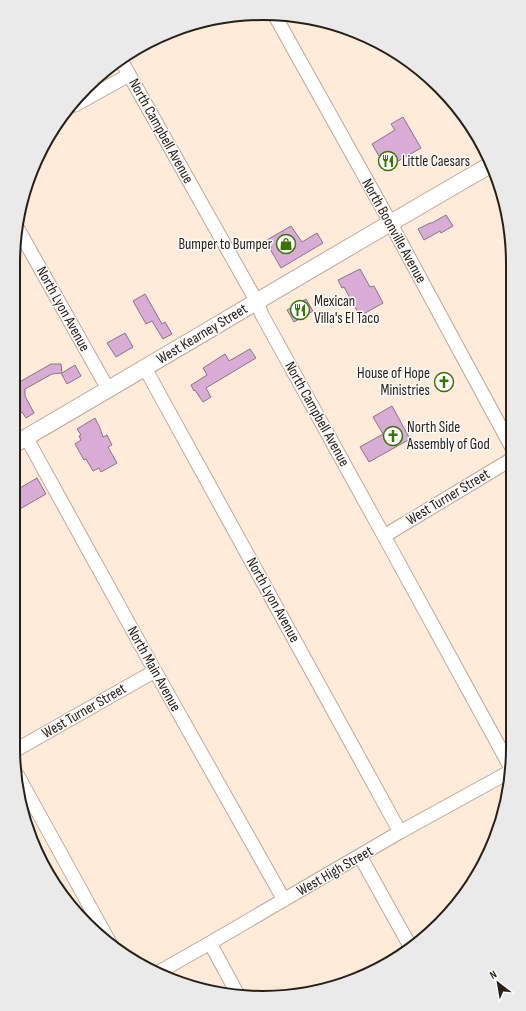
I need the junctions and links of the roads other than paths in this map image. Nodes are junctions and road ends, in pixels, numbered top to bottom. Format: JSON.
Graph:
{"nodes":[{"id":1,"x":278,"y":21,"type":"edge"},
{"id":2,"x":123,"y":64,"type":"edge"},
{"id":3,"x":129,"y":75,"type":"junction"},
{"id":4,"x":81,"y":101,"type":"edge"},
{"id":5,"x":487,"y":167,"type":"edge"},
{"id":6,"x":390,"y":222,"type":"junction"},
{"id":7,"x":22,"y":236,"type":"edge"},
{"id":8,"x":257,"y":302,"type":"junction"},
{"id":9,"x":145,"y":368,"type":"junction"},
{"id":10,"x":108,"y":389,"type":"junction"},
{"id":11,"x":506,"y":437,"type":"edge"},
{"id":12,"x":20,"y":441,"type":"edge"},
{"id":13,"x":506,"y":463,"type":"edge"},
{"id":14,"x":384,"y":536,"type":"junction"},
{"id":15,"x":155,"y":671,"type":"junction"},
{"id":16,"x":20,"y":748,"type":"edge"},
{"id":17,"x":505,"y":759,"type":"edge"},
{"id":18,"x":504,"y":774,"type":"edge"},
{"id":19,"x":23,"y":785,"type":"edge"},
{"id":20,"x":400,"y":832,"type":"junction"},
{"id":21,"x":360,"y":856,"type":"junction"},
{"id":22,"x":284,"y":900,"type":"junction"},
{"id":23,"x":105,"y":932,"type":"edge"},
{"id":24,"x":210,"y":943,"type":"junction"},
{"id":25,"x":408,"y":943,"type":"edge"},
{"id":26,"x":163,"y":970,"type":"edge"},
{"id":27,"x":235,"y":989,"type":"edge"}],
"edges":[{"from":1,"to":6,"type":"street","name":"North Boonville Avenue"},
{"from":2,"to":3,"type":"street","name":"North Campbell Avenue"},
{"from":3,"to":4,"type":"street"},
{"from":3,"to":8,"type":"street","name":"North Campbell Avenue"},
{"from":5,"to":6,"type":"main road","name":"West Kearney Street"},
{"from":6,"to":8,"type":"main road","name":"West Kearney Street"},
{"from":6,"to":11,"type":"street","name":"North Boonville Avenue"},
{"from":7,"to":10,"type":"street","name":"North Lyon Avenue"},
{"from":8,"to":9,"type":"main road","name":"West Kearney Street"},
{"from":8,"to":14,"type":"street","name":"North Campbell Avenue"},
{"from":9,"to":10,"type":"main road","name":"West Kearney Street"},
{"from":9,"to":20,"type":"street","name":"North Lyon Avenue"},
{"from":10,"to":12,"type":"main road","name":"West Kearney Street"},
{"from":12,"to":15,"type":"street","name":"North Main Avenue"},
{"from":13,"to":14,"type":"street","name":"West Turner Street"},
{"from":14,"to":17,"type":"street","name":"North Campbell Avenue"},
{"from":15,"to":16,"type":"street","name":"West Turner Street"},
{"from":15,"to":22,"type":"street","name":"North Main Avenue"},
{"from":18,"to":20,"type":"street","name":"West High Street"},
{"from":19,"to":23,"type":"street"},
{"from":20,"to":21,"type":"street","name":"West High Street"},
{"from":21,"to":22,"type":"street","name":"West High Street"},
{"from":21,"to":25,"type":"street"},
{"from":22,"to":24,"type":"street","name":"West High Street"},
{"from":24,"to":26,"type":"street","name":"West High Street"},
{"from":24,"to":27,"type":"street"}]}
